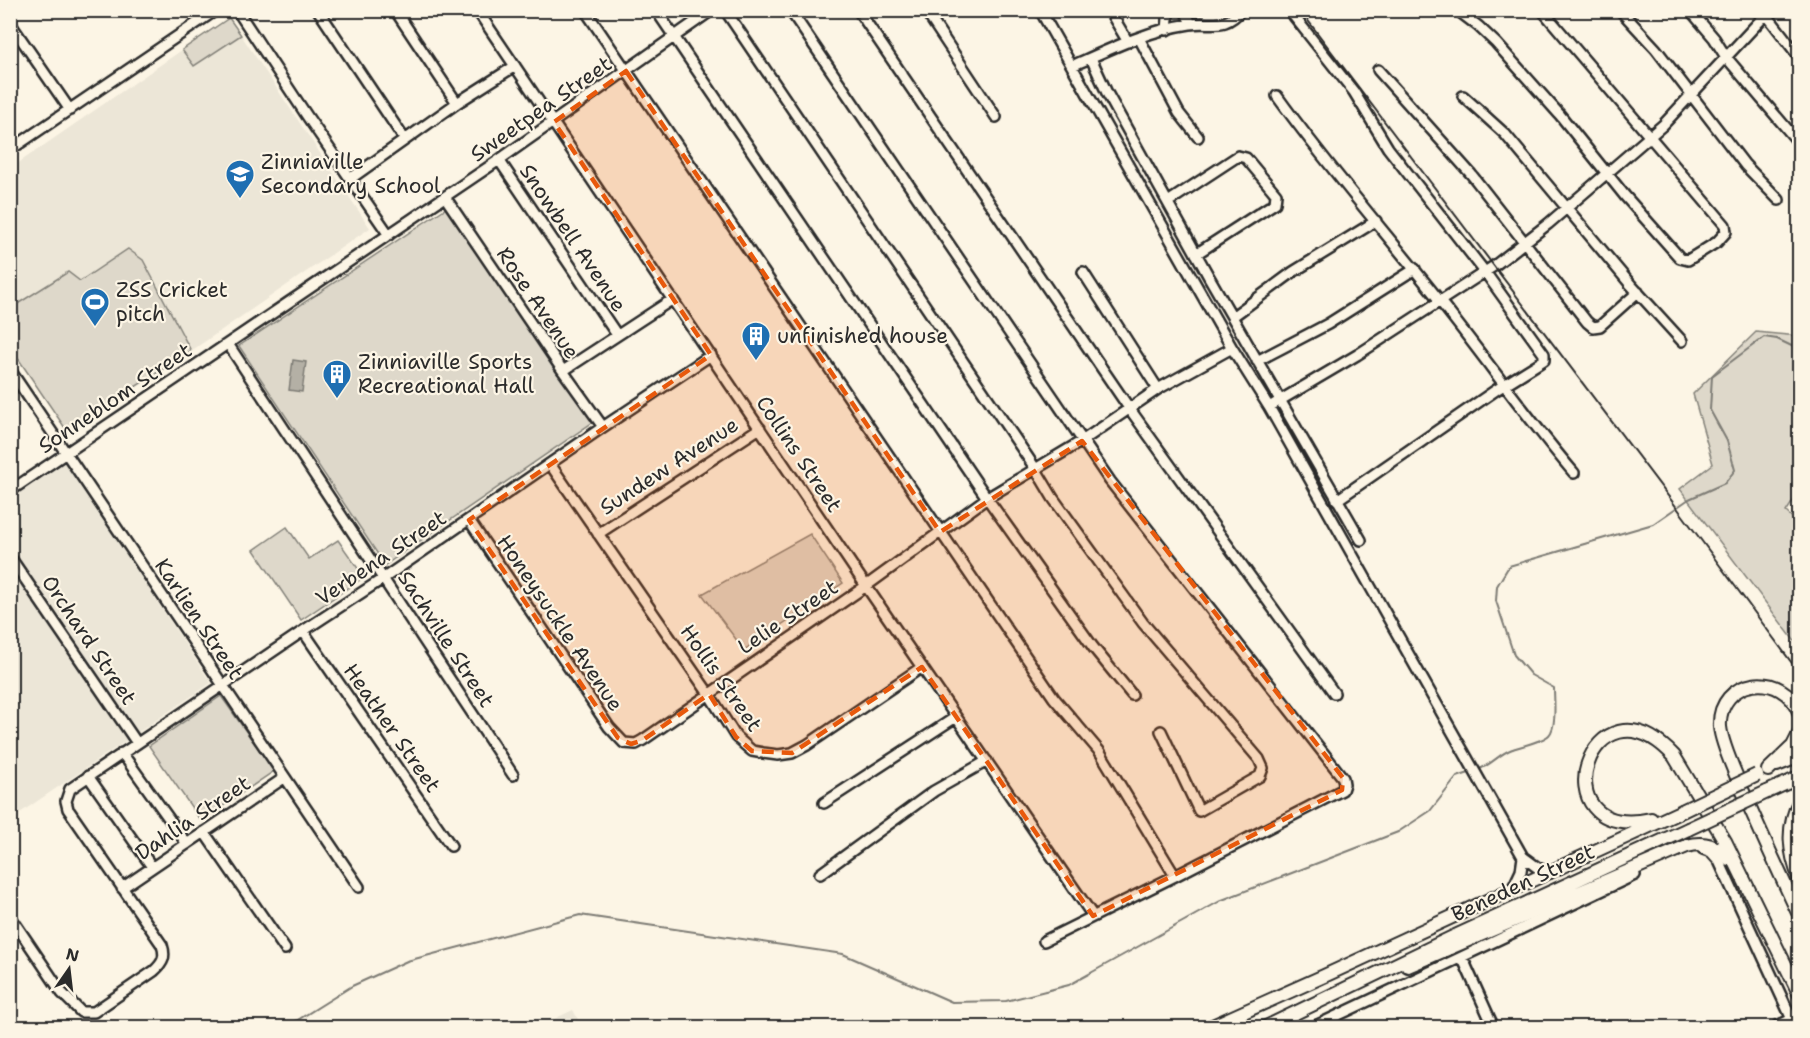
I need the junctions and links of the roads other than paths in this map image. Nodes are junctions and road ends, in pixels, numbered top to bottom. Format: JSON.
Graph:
{"nodes":[{"id":1,"x":216,"y":10,"type":"edge"},
{"id":2,"x":237,"y":10,"type":"edge"},
{"id":3,"x":318,"y":10,"type":"edge"},
{"id":4,"x":395,"y":10,"type":"edge"},
{"id":5,"x":477,"y":10,"type":"edge"},
{"id":6,"x":585,"y":10,"type":"edge"},
{"id":7,"x":656,"y":10,"type":"edge"},
{"id":8,"x":712,"y":10,"type":"edge"},
{"id":9,"x":725,"y":10,"type":"edge"},
{"id":10,"x":790,"y":10,"type":"edge"},
{"id":11,"x":858,"y":10,"type":"edge"},
{"id":12,"x":925,"y":10,"type":"edge"},
{"id":13,"x":1040,"y":10,"type":"edge"},
{"id":14,"x":1109,"y":10,"type":"edge"},
{"id":15,"x":1165,"y":10,"type":"edge"},
{"id":16,"x":1185,"y":10,"type":"edge"},
{"id":17,"x":1241,"y":10,"type":"edge"},
{"id":18,"x":1289,"y":10,"type":"edge"},
{"id":19,"x":1457,"y":10,"type":"edge"},
{"id":20,"x":1542,"y":10,"type":"edge"},
{"id":21,"x":1620,"y":10,"type":"edge"},
{"id":22,"x":1690,"y":10,"type":"edge"},
{"id":23,"x":1767,"y":12,"type":"edge"},
{"id":24,"x":10,"y":23,"type":"edge"},
{"id":25,"x":1191,"y":24,"type":"junction"},
{"id":26,"x":1167,"y":30,"type":"junction"},
{"id":27,"x":674,"y":37,"type":"junction"},
{"id":28,"x":1139,"y":38,"type":"junction"},
{"id":29,"x":1128,"y":42,"type":"junction"},
{"id":30,"x":1726,"y":57,"type":"junction"},
{"id":31,"x":1091,"y":58,"type":"junction"},
{"id":32,"x":1800,"y":58,"type":"edge"},
{"id":33,"x":515,"y":66,"type":"junction"},
{"id":34,"x":1072,"y":66,"type":"junction"},
{"id":35,"x":1378,"y":70,"type":"dead end"},
{"id":36,"x":626,"y":71,"type":"junction"},
{"id":37,"x":1691,"y":94,"type":"junction"},
{"id":38,"x":1277,"y":96,"type":"dead end"},
{"id":39,"x":1463,"y":96,"type":"dead end"},
{"id":40,"x":458,"y":103,"type":"junction"},
{"id":41,"x":70,"y":110,"type":"junction"},
{"id":42,"x":996,"y":117,"type":"dead end"},
{"id":43,"x":554,"y":122,"type":"junction"},
{"id":44,"x":1650,"y":136,"type":"junction"},
{"id":45,"x":1198,"y":138,"type":"dead end"},
{"id":46,"x":405,"y":140,"type":"junction"},
{"id":47,"x":1799,"y":143,"type":"edge"},
{"id":48,"x":10,"y":150,"type":"edge"},
{"id":49,"x":499,"y":160,"type":"junction"},
{"id":50,"x":1607,"y":173,"type":"junction"},
{"id":51,"x":350,"y":179,"type":"junction"},
{"id":52,"x":445,"y":197,"type":"junction"},
{"id":53,"x":1779,"y":200,"type":"dead end"},
{"id":54,"x":1168,"y":202,"type":"junction"},
{"id":55,"x":1567,"y":208,"type":"junction"},
{"id":56,"x":1376,"y":221,"type":"junction"},
{"id":57,"x":389,"y":235,"type":"junction"},
{"id":58,"x":1524,"y":243,"type":"junction"},
{"id":59,"x":1196,"y":254,"type":"junction"},
{"id":60,"x":1415,"y":269,"type":"junction"},
{"id":61,"x":1485,"y":272,"type":"junction"},
{"id":62,"x":1083,"y":273,"type":"dead end"},
{"id":63,"x":1638,"y":292,"type":"junction"},
{"id":64,"x":673,"y":299,"type":"junction"},
{"id":65,"x":1440,"y":301,"type":"junction"},
{"id":66,"x":1232,"y":317,"type":"junction"},
{"id":67,"x":616,"y":335,"type":"junction"},
{"id":68,"x":1682,"y":340,"type":"dead end"},
{"id":69,"x":228,"y":344,"type":"junction"},
{"id":70,"x":1232,"y":348,"type":"junction"},
{"id":71,"x":711,"y":355,"type":"junction"},
{"id":72,"x":1257,"y":361,"type":"junction"},
{"id":73,"x":10,"y":369,"type":"edge"},
{"id":74,"x":562,"y":371,"type":"junction"},
{"id":75,"x":1505,"y":385,"type":"junction"},
{"id":76,"x":1158,"y":389,"type":"junction"},
{"id":77,"x":1280,"y":401,"type":"junction"},
{"id":78,"x":1129,"y":408,"type":"junction"},
{"id":79,"x":1269,"y":408,"type":"junction"},
{"id":80,"x":603,"y":427,"type":"junction"},
{"id":81,"x":760,"y":428,"type":"junction"},
{"id":82,"x":1082,"y":441,"type":"junction"},
{"id":83,"x":66,"y":453,"type":"junction"},
{"id":84,"x":550,"y":464,"type":"junction"},
{"id":85,"x":1035,"y":468,"type":"junction"},
{"id":86,"x":1574,"y":473,"type":"dead end"},
{"id":87,"x":11,"y":490,"type":"edge"},
{"id":88,"x":987,"y":498,"type":"junction"},
{"id":89,"x":1337,"y":500,"type":"junction"},
{"id":90,"x":469,"y":520,"type":"junction"},
{"id":91,"x":940,"y":532,"type":"junction"},
{"id":92,"x":598,"y":534,"type":"junction"},
{"id":93,"x":1360,"y":540,"type":"dead end"},
{"id":94,"x":10,"y":557,"type":"edge"},
{"id":95,"x":384,"y":578,"type":"junction"},
{"id":96,"x":866,"y":586,"type":"junction"},
{"id":97,"x":303,"y":631,"type":"junction"},
{"id":98,"x":922,"y":667,"type":"junction"},
{"id":99,"x":222,"y":686,"type":"junction"},
{"id":100,"x":1334,"y":693,"type":"dead end"},
{"id":101,"x":709,"y":694,"type":"junction"},
{"id":102,"x":1132,"y":695,"type":"dead end"},
{"id":103,"x":1800,"y":714,"type":"edge"},
{"id":104,"x":956,"y":717,"type":"junction"},
{"id":105,"x":1161,"y":731,"type":"dead end"},
{"id":106,"x":1800,"y":732,"type":"edge"},
{"id":107,"x":137,"y":743,"type":"junction"},
{"id":108,"x":624,"y":743,"type":"joint"},
{"id":109,"x":122,"y":753,"type":"junction"},
{"id":110,"x":1800,"y":756,"type":"edge"},
{"id":111,"x":987,"y":761,"type":"junction"},
{"id":112,"x":1763,"y":772,"type":"junction"},
{"id":113,"x":513,"y":775,"type":"dead end"},
{"id":114,"x":88,"y":776,"type":"junction"},
{"id":115,"x":1800,"y":777,"type":"edge"},
{"id":116,"x":284,"y":778,"type":"junction"},
{"id":117,"x":1800,"y":800,"type":"edge"},
{"id":118,"x":824,"y":803,"type":"dead end"},
{"id":119,"x":1677,"y":813,"type":"junction"},
{"id":120,"x":204,"y":832,"type":"junction"},
{"id":121,"x":187,"y":844,"type":"junction"},
{"id":122,"x":451,"y":846,"type":"dead end"},
{"id":123,"x":1523,"y":857,"type":"junction"},
{"id":124,"x":1737,"y":866,"type":"junction"},
{"id":125,"x":152,"y":867,"type":"junction"},
{"id":126,"x":1550,"y":873,"type":"junction"},
{"id":127,"x":820,"y":874,"type":"dead end"},
{"id":128,"x":1175,"y":876,"type":"junction"},
{"id":129,"x":1800,"y":879,"type":"edge"},
{"id":130,"x":359,"y":887,"type":"dead end"},
{"id":131,"x":122,"y":888,"type":"junction"},
{"id":132,"x":1512,"y":890,"type":"junction"},
{"id":133,"x":10,"y":916,"type":"edge"},
{"id":134,"x":1093,"y":916,"type":"junction"},
{"id":135,"x":1800,"y":917,"type":"edge"},
{"id":136,"x":1044,"y":941,"type":"dead end"},
{"id":137,"x":285,"y":949,"type":"dead end"},
{"id":138,"x":1462,"y":957,"type":"junction"},
{"id":139,"x":1800,"y":995,"type":"edge"},
{"id":140,"x":1329,"y":996,"type":"junction"},
{"id":141,"x":1794,"y":1023,"type":"edge"},
{"id":142,"x":1208,"y":1028,"type":"edge"},
{"id":143,"x":1264,"y":1028,"type":"edge"},
{"id":144,"x":1311,"y":1028,"type":"edge"},
{"id":145,"x":1494,"y":1028,"type":"edge"},
{"id":146,"x":1773,"y":1028,"type":"edge"}],
"edges":[{"from":1,"to":41,"type":"street"},
{"from":2,"to":51,"type":"street"},
{"from":3,"to":46,"type":"street"},
{"from":4,"to":40,"type":"street"},
{"from":5,"to":33,"type":"street","name":"Collins Street"},
{"from":6,"to":36,"type":"street"},
{"from":7,"to":27,"type":"street"},
{"from":8,"to":27,"type":"street","name":"Sweetpea Street"},
{"from":9,"to":85,"type":"street"},
{"from":10,"to":82,"type":"street"},
{"from":11,"to":78,"type":"street"},
{"from":12,"to":42,"type":"street"},
{"from":13,"to":34,"type":"street"},
{"from":14,"to":29,"type":"street"},
{"from":15,"to":26,"type":"street"},
{"from":16,"to":25,"type":"street"},
{"from":17,"to":25,"type":"street"},
{"from":18,"to":61,"type":"street"},
{"from":19,"to":50,"type":"street"},
{"from":20,"to":44,"type":"street"},
{"from":21,"to":37,"type":"street"},
{"from":22,"to":30,"type":"street"},
{"from":23,"to":30,"type":"street"},
{"from":23,"to":32,"type":"street"},
{"from":24,"to":41,"type":"street"},
{"from":25,"to":26,"type":"street"},
{"from":26,"to":28,"type":"street"},
{"from":27,"to":36,"type":"street","name":"Sweetpea Street"},
{"from":27,"to":88,"type":"street"},
{"from":28,"to":29,"type":"street"},
{"from":28,"to":45,"type":"street"},
{"from":29,"to":31,"type":"street"},
{"from":30,"to":37,"type":"street"},
{"from":30,"to":47,"type":"street"},
{"from":31,"to":34,"type":"street"},
{"from":31,"to":54,"type":"street"},
{"from":33,"to":40,"type":"street"},
{"from":33,"to":43,"type":"street","name":"Collins Street"},
{"from":34,"to":70,"type":"street"},
{"from":35,"to":58,"type":"street"},
{"from":36,"to":43,"type":"street","name":"Sweetpea Street"},
{"from":36,"to":91,"type":"street"},
{"from":37,"to":44,"type":"street"},
{"from":37,"to":53,"type":"street"},
{"from":38,"to":56,"type":"street"},
{"from":39,"to":55,"type":"street"},
{"from":40,"to":46,"type":"street"},
{"from":41,"to":48,"type":"street"},
{"from":43,"to":49,"type":"street","name":"Sweetpea Street"},
{"from":43,"to":64,"type":"street","name":"Collins Street"},
{"from":44,"to":50,"type":"street"},
{"from":44,"to":50,"type":"street"},
{"from":46,"to":51,"type":"street"},
{"from":49,"to":52,"type":"street","name":"Sweetpea Street"},
{"from":49,"to":67,"type":"street","name":"Snowbell Avenue"},
{"from":50,"to":55,"type":"street"},
{"from":51,"to":57,"type":"street"},
{"from":52,"to":57,"type":"street","name":"Sweetpea Street"},
{"from":52,"to":74,"type":"street","name":"Rose Avenue"},
{"from":54,"to":59,"type":"street"},
{"from":54,"to":59,"type":"street"},
{"from":55,"to":58,"type":"street"},
{"from":55,"to":63,"type":"street"},
{"from":56,"to":60,"type":"street"},
{"from":56,"to":66,"type":"street"},
{"from":57,"to":69,"type":"street","name":"Sonneblom Street"},
{"from":58,"to":61,"type":"street"},
{"from":58,"to":63,"type":"street"},
{"from":59,"to":66,"type":"street"},
{"from":60,"to":65,"type":"street"},
{"from":60,"to":72,"type":"street"},
{"from":61,"to":65,"type":"street"},
{"from":61,"to":75,"type":"street"},
{"from":62,"to":76,"type":"street"},
{"from":63,"to":68,"type":"street"},
{"from":64,"to":67,"type":"street"},
{"from":64,"to":71,"type":"street","name":"Collins Street"},
{"from":65,"to":75,"type":"street"},
{"from":65,"to":77,"type":"street"},
{"from":66,"to":72,"type":"street"},
{"from":67,"to":74,"type":"street"},
{"from":69,"to":83,"type":"street","name":"Sonneblom Street"},
{"from":69,"to":95,"type":"street","name":"Sachville Street"},
{"from":70,"to":76,"type":"street","name":"Lelie Street"},
{"from":70,"to":79,"type":"street"},
{"from":71,"to":80,"type":"street","name":"Verbena Street"},
{"from":71,"to":81,"type":"street","name":"Collins Street"},
{"from":72,"to":77,"type":"street"},
{"from":73,"to":83,"type":"street","name":"Karlien Street"},
{"from":74,"to":80,"type":"street","name":"Rose Avenue"},
{"from":75,"to":86,"type":"street"},
{"from":75,"to":89,"type":"street"},
{"from":76,"to":78,"type":"street","name":"Lelie Street"},
{"from":77,"to":79,"type":"street"},
{"from":77,"to":89,"type":"street"},
{"from":78,"to":82,"type":"street","name":"Lelie Street"},
{"from":78,"to":100,"type":"street"},
{"from":79,"to":123,"type":"street"},
{"from":80,"to":84,"type":"street","name":"Verbena Street"},
{"from":81,"to":92,"type":"street","name":"Sundew Avenue"},
{"from":81,"to":96,"type":"street","name":"Collins Street"},
{"from":82,"to":85,"type":"street","name":"Lelie Street"},
{"from":82,"to":128,"type":"street"},
{"from":83,"to":87,"type":"street","name":"Sonneblom Street"},
{"from":83,"to":99,"type":"street","name":"Karlien Street"},
{"from":84,"to":90,"type":"street","name":"Verbena Street"},
{"from":84,"to":92,"type":"street","name":"Hollis Street"},
{"from":85,"to":88,"type":"street","name":"Lelie Street"},
{"from":85,"to":105,"type":"street"},
{"from":88,"to":91,"type":"street","name":"Lelie Street"},
{"from":88,"to":102,"type":"street"},
{"from":89,"to":93,"type":"street"},
{"from":90,"to":95,"type":"street","name":"Verbena Street"},
{"from":90,"to":108,"type":"street","name":"Honeysuckle Avenue"},
{"from":91,"to":96,"type":"street","name":"Lelie Street"},
{"from":91,"to":128,"type":"street"},
{"from":92,"to":101,"type":"street","name":"Hollis Street"},
{"from":94,"to":107,"type":"street","name":"Orchard Street"},
{"from":95,"to":97,"type":"street","name":"Verbena Street"},
{"from":95,"to":113,"type":"street","name":"Sachville Street"},
{"from":96,"to":98,"type":"street","name":"Collins Street"},
{"from":96,"to":101,"type":"street","name":"Lelie Street"},
{"from":97,"to":99,"type":"street","name":"Verbena Street"},
{"from":97,"to":122,"type":"street","name":"Heather Street"},
{"from":98,"to":101,"type":"street","name":"Hollis Street"},
{"from":98,"to":104,"type":"street","name":"Collins Street"},
{"from":99,"to":107,"type":"street","name":"Verbena Street"},
{"from":99,"to":116,"type":"street","name":"Karlien Street"},
{"from":101,"to":108,"type":"street","name":"Lelie Street"},
{"from":103,"to":135,"type":"main road"},
{"from":104,"to":111,"type":"street","name":"Collins Street"},
{"from":104,"to":118,"type":"street"},
{"from":106,"to":112,"type":"main road"},
{"from":107,"to":109,"type":"street","name":"Verbena Street"},
{"from":109,"to":114,"type":"street","name":"Verbena Street"},
{"from":109,"to":121,"type":"street"},
{"from":110,"to":112,"type":"main road","name":"Beneden Street"},
{"from":111,"to":127,"type":"street"},
{"from":111,"to":134,"type":"street","name":"Collins Street"},
{"from":112,"to":119,"type":"main road","name":"Beneden Street","bridge":true},
{"from":114,"to":125,"type":"street"},
{"from":114,"to":131,"type":"street","name":"Verbena Street"},
{"from":115,"to":140,"type":"main road","name":"Beneden Street","bridge":true},
{"from":116,"to":120,"type":"street","name":"Dahlia Street"},
{"from":116,"to":130,"type":"street","name":"Karlien Street"},
{"from":117,"to":129,"type":"main road"},
{"from":119,"to":124,"type":"main road"},
{"from":119,"to":126,"type":"main road","name":"Beneden Street"},
{"from":120,"to":121,"type":"street","name":"Dahlia Street"},
{"from":120,"to":137,"type":"street"},
{"from":121,"to":125,"type":"street","name":"Dahlia Street"},
{"from":123,"to":126,"type":"street"},
{"from":123,"to":132,"type":"street"},
{"from":124,"to":139,"type":"main road"},
{"from":124,"to":140,"type":"main road"},
{"from":125,"to":131,"type":"street","name":"Dahlia Street"},
{"from":126,"to":132,"type":"main road","name":"Beneden Street"},
{"from":128,"to":134,"type":"street"},
{"from":131,"to":133,"type":"street"},
{"from":132,"to":142,"type":"main road","name":"Beneden Street"},
{"from":134,"to":136,"type":"street"},
{"from":138,"to":141,"type":"street","name":"Beneden Street"},
{"from":138,"to":144,"type":"street","name":"Beneden Street"},
{"from":138,"to":145,"type":"street"},
{"from":140,"to":143,"type":"main road","name":"Beneden Street"},
{"from":141,"to":146,"type":"street"}]}
